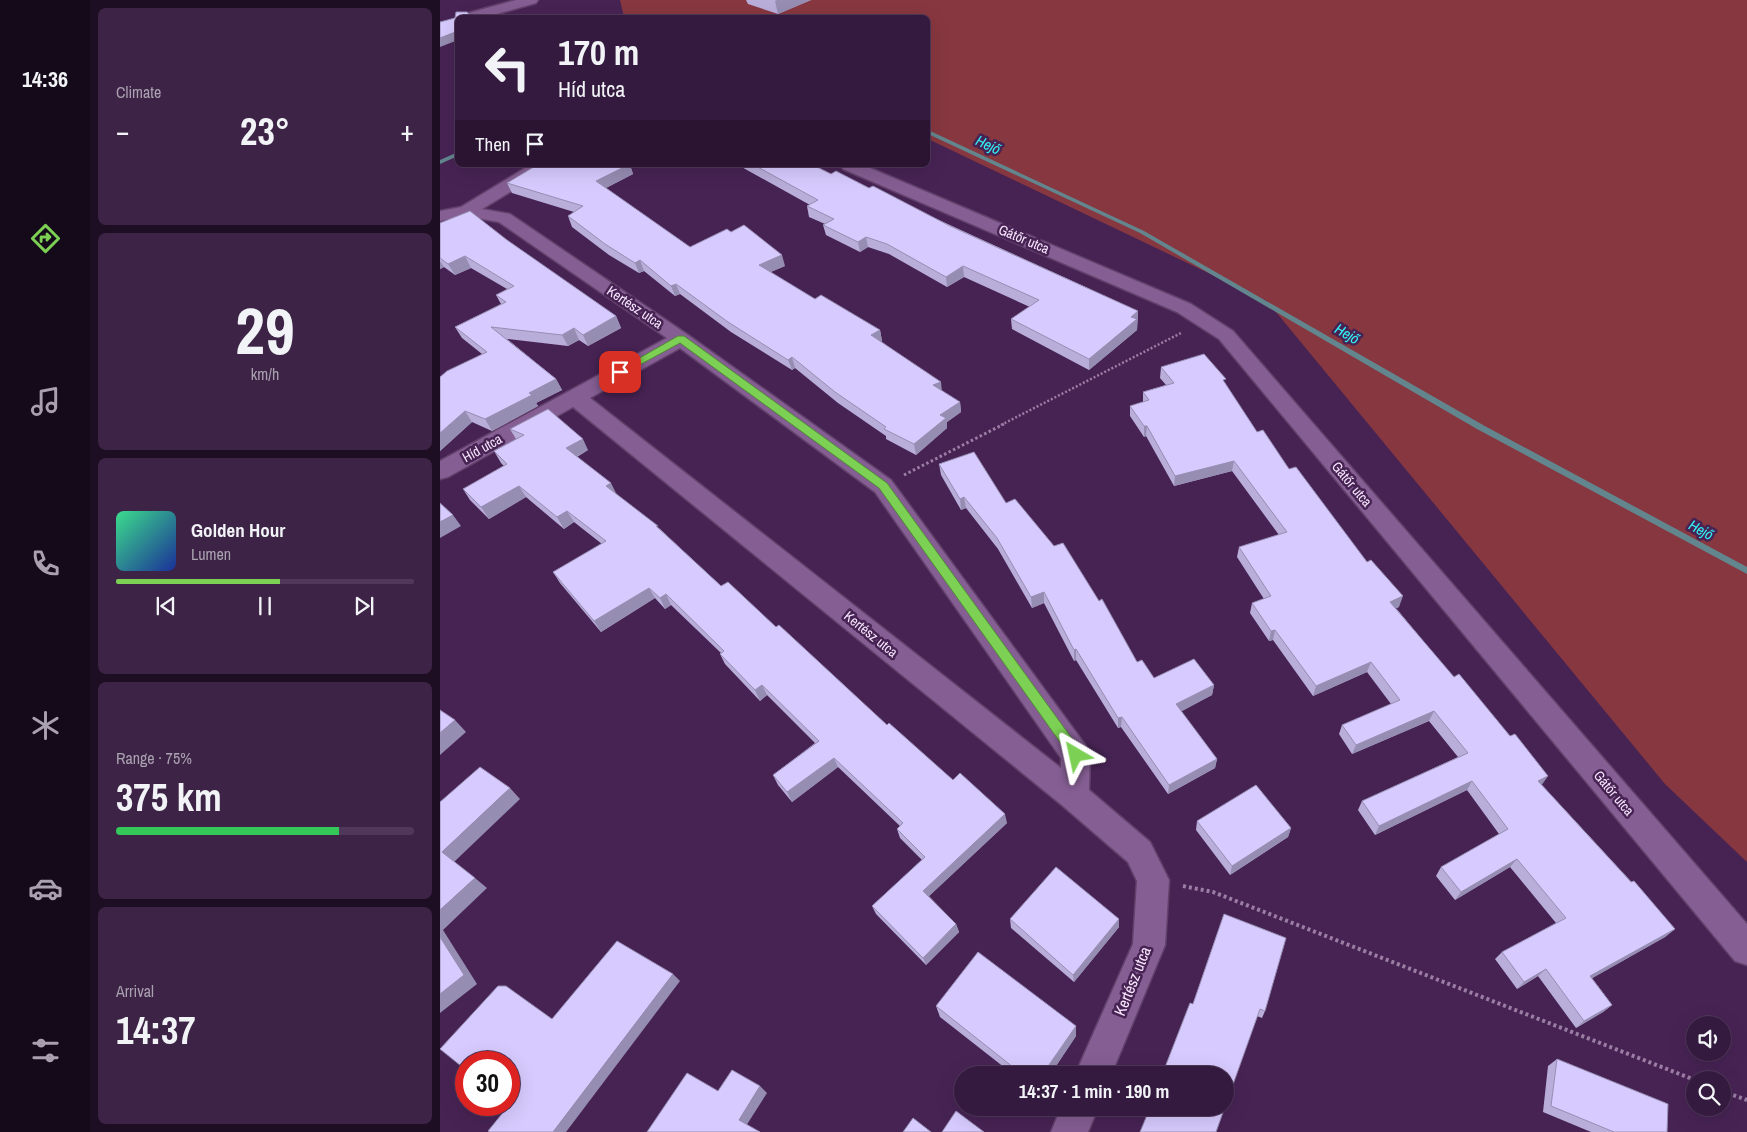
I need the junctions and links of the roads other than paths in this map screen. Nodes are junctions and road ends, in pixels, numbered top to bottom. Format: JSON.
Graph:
{"nodes":[{"id":1,"x":531,"y":0,"type":"edge"},
{"id":2,"x":477,"y":15,"type":"edge"},
{"id":3,"x":539,"y":167,"type":"edge"},
{"id":4,"x":854,"y":167,"type":"edge"},
{"id":5,"x":466,"y":211,"type":"junction"},
{"id":6,"x":440,"y":216,"type":"edge"},
{"id":7,"x":681,"y":338,"type":"junction"},
{"id":8,"x":574,"y":397,"type":"junction"},
{"id":9,"x":440,"y":471,"type":"edge"},
{"id":10,"x":1074,"y":796,"type":"junction"},
{"id":11,"x":1747,"y":949,"type":"edge"},
{"id":12,"x":1098,"y":1066,"type":"edge"},
{"id":13,"x":1076,"y":1116,"type":"edge"},
{"id":14,"x":1069,"y":1132,"type":"edge"}],
"edges":[{"from":1,"to":2,"type":"street"},
{"from":3,"to":5,"type":"street"},
{"from":4,"to":11,"type":"street","name":"Gátőr utca"},
{"from":5,"to":6,"type":"street"},
{"from":5,"to":7,"type":"street","name":"Kertész utca"},
{"from":7,"to":8,"type":"street","name":"Híd utca"},
{"from":7,"to":10,"type":"street","name":"Kertész utca"},
{"from":8,"to":9,"type":"street","name":"Híd utca"},
{"from":8,"to":10,"type":"street","name":"Kertész utca"},
{"from":10,"to":12,"type":"street","name":"Kertész utca"},
{"from":13,"to":14,"type":"street"}]}
